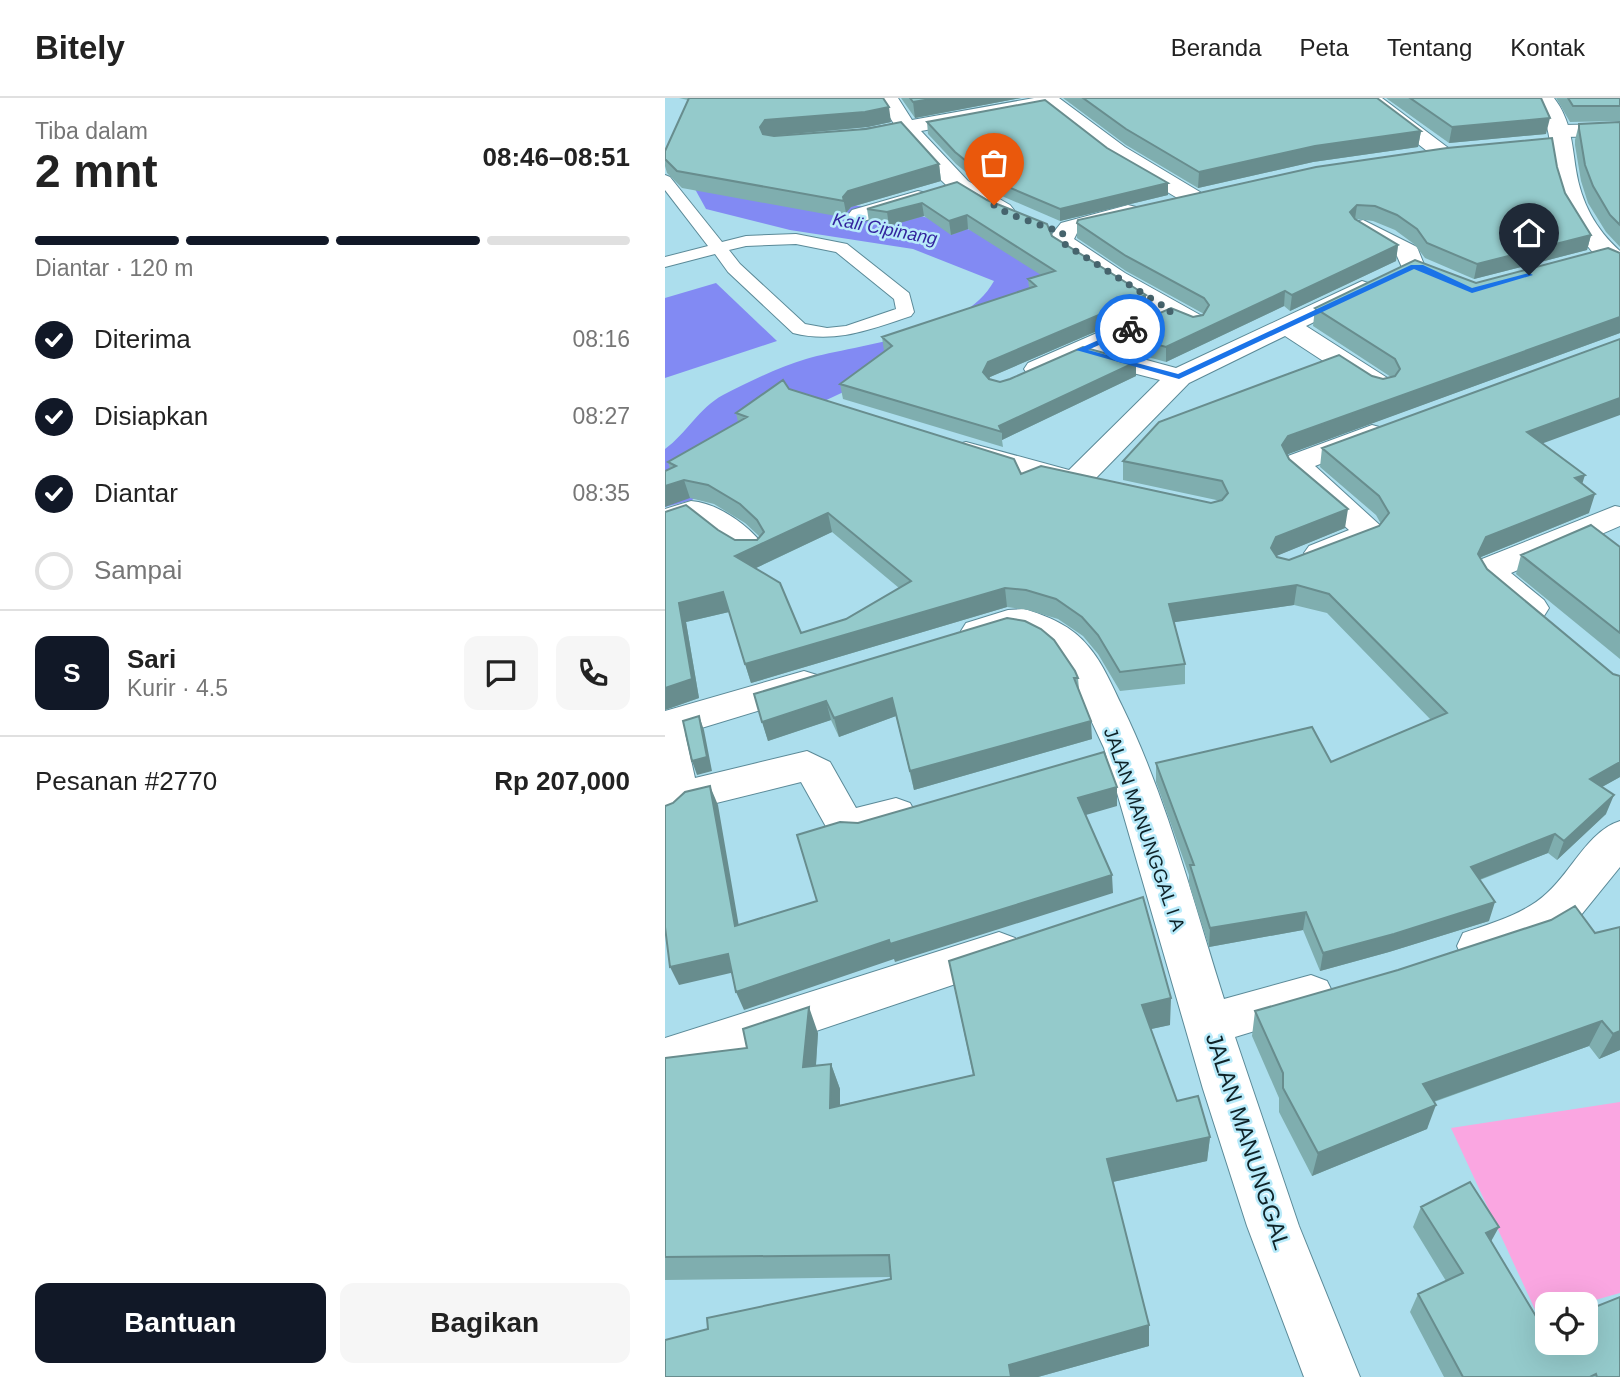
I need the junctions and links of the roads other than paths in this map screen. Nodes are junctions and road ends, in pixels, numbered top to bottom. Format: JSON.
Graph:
{"nodes":[{"id":1,"x":888,"y":98,"type":"edge"},
{"id":2,"x":1369,"y":98,"type":"edge"},
{"id":3,"x":1544,"y":98,"type":"edge"},
{"id":4,"x":1049,"y":100,"type":"edge"},
{"id":5,"x":910,"y":129,"type":"junction"},
{"id":6,"x":1620,"y":130,"type":"edge"},
{"id":7,"x":1555,"y":139,"type":"junction"},
{"id":8,"x":829,"y":140,"type":"edge"},
{"id":9,"x":1468,"y":151,"type":"edge"},
{"id":10,"x":1444,"y":153,"type":"junction"},
{"id":11,"x":1417,"y":157,"type":"edge"},
{"id":12,"x":665,"y":180,"type":"edge"},
{"id":13,"x":960,"y":186,"type":"junction"},
{"id":14,"x":1220,"y":191,"type":"edge"},
{"id":15,"x":1192,"y":197,"type":"junction"},
{"id":16,"x":860,"y":215,"type":"dead end"},
{"id":17,"x":1020,"y":218,"type":"edge"},
{"id":18,"x":1363,"y":227,"type":"edge"},
{"id":19,"x":718,"y":247,"type":"junction"},
{"id":20,"x":1603,"y":259,"type":"edge"},
{"id":21,"x":665,"y":262,"type":"edge"},
{"id":22,"x":1286,"y":325,"type":"junction"},
{"id":23,"x":1080,"y":350,"type":"junction"},
{"id":24,"x":1179,"y":377,"type":"junction"},
{"id":25,"x":1012,"y":380,"type":"edge"},
{"id":26,"x":1381,"y":386,"type":"edge"},
{"id":27,"x":1392,"y":426,"type":"edge"},
{"id":28,"x":940,"y":443,"type":"edge"},
{"id":29,"x":1075,"y":482,"type":"junction"},
{"id":30,"x":1115,"y":491,"type":"edge"},
{"id":31,"x":1615,"y":516,"type":"dead end"},
{"id":32,"x":665,"y":522,"type":"edge"},
{"id":33,"x":750,"y":550,"type":"edge"},
{"id":34,"x":1300,"y":561,"type":"edge"},
{"id":35,"x":1558,"y":630,"type":"edge"},
{"id":36,"x":942,"y":642,"type":"edge"},
{"id":37,"x":837,"y":674,"type":"edge"},
{"id":38,"x":665,"y":726,"type":"edge"},
{"id":39,"x":1123,"y":748,"type":"junction"},
{"id":40,"x":1083,"y":760,"type":"edge"},
{"id":41,"x":937,"y":802,"type":"edge"},
{"id":42,"x":672,"y":803,"type":"edge"},
{"id":43,"x":1620,"y":837,"type":"edge"},
{"id":44,"x":1037,"y":939,"type":"edge"},
{"id":45,"x":1440,"y":958,"type":"edge"},
{"id":46,"x":1351,"y":984,"type":"edge"},
{"id":47,"x":1208,"y":1024,"type":"junction"},
{"id":48,"x":665,"y":1060,"type":"edge"},
{"id":49,"x":1332,"y":1377,"type":"edge"}],
"edges":[{"from":1,"to":5,"type":"street"},
{"from":2,"to":10,"type":"street"},
{"from":3,"to":7,"type":"street"},
{"from":4,"to":5,"type":"street"},
{"from":4,"to":15,"type":"street"},
{"from":5,"to":8,"type":"street"},
{"from":5,"to":13,"type":"street"},
{"from":6,"to":7,"type":"street"},
{"from":7,"to":20,"type":"street"},
{"from":9,"to":10,"type":"street"},
{"from":10,"to":11,"type":"street"},
{"from":12,"to":19,"type":"lane"},
{"from":13,"to":16,"type":"street"},
{"from":13,"to":17,"type":"street"},
{"from":14,"to":15,"type":"street"},
{"from":15,"to":23,"type":"street"},
{"from":18,"to":22,"type":"street"},
{"from":19,"to":19,"type":"lane"},
{"from":19,"to":21,"type":"lane"},
{"from":22,"to":24,"type":"street"},
{"from":22,"to":26,"type":"street"},
{"from":23,"to":24,"type":"street"},
{"from":23,"to":25,"type":"street"},
{"from":24,"to":29,"type":"street"},
{"from":27,"to":34,"type":"street"},
{"from":28,"to":29,"type":"street"},
{"from":29,"to":30,"type":"street"},
{"from":31,"to":35,"type":"street"},
{"from":32,"to":33,"type":"street"},
{"from":36,"to":39,"type":"street","name":"JALAN MANUNGGAL I A"},
{"from":37,"to":38,"type":"street"},
{"from":38,"to":42,"type":"street"},
{"from":39,"to":40,"type":"street"},
{"from":39,"to":47,"type":"street","name":"JALAN MANUNGGAL I A"},
{"from":41,"to":42,"type":"street"},
{"from":43,"to":45,"type":"street"},
{"from":44,"to":48,"type":"street"},
{"from":46,"to":47,"type":"street","name":"JALAN MANUNGGAL"},
{"from":47,"to":49,"type":"street","name":"JALAN MANUNGGAL"}]}
